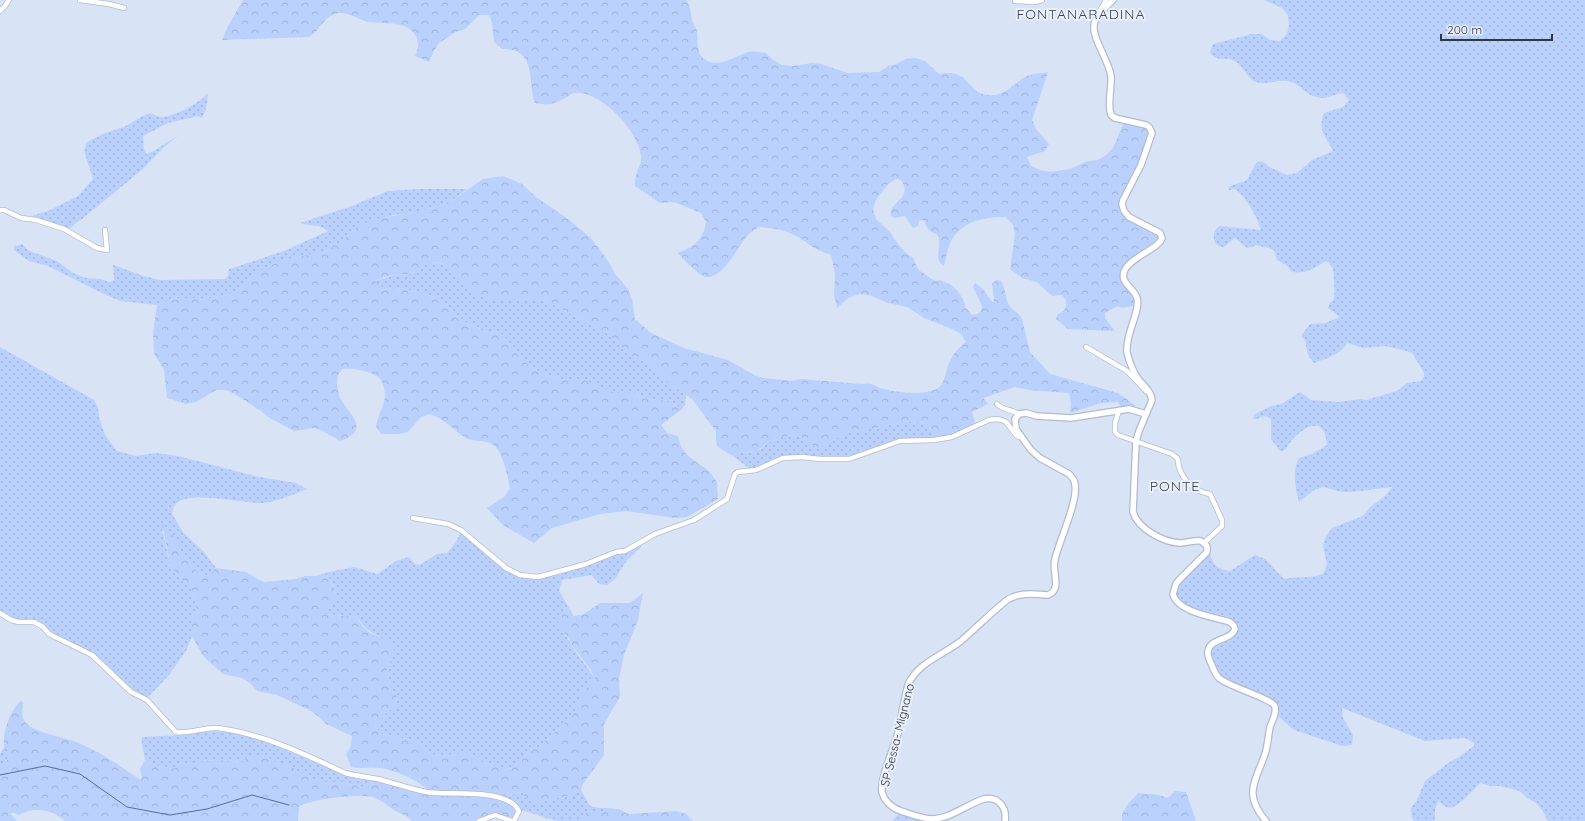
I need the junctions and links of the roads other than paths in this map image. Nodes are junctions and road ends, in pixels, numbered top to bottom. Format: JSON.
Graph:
{"nodes":[{"id":1,"x":9,"y":0,"type":"edge"},
{"id":2,"x":80,"y":0,"type":"edge"},
{"id":3,"x":1014,"y":0,"type":"edge"},
{"id":4,"x":1042,"y":0,"type":"edge"},
{"id":5,"x":1106,"y":0,"type":"edge"},
{"id":6,"x":1113,"y":0,"type":"edge"},
{"id":7,"x":124,"y":8,"type":"dead end"},
{"id":8,"x":0,"y":11,"type":"edge"},
{"id":9,"x":1097,"y":18,"type":"junction"},
{"id":10,"x":0,"y":210,"type":"edge"},
{"id":11,"x":105,"y":230,"type":"dead end"},
{"id":12,"x":1086,"y":347,"type":"dead end"},
{"id":13,"x":1150,"y":392,"type":"junction"},
{"id":14,"x":997,"y":404,"type":"dead end"},
{"id":15,"x":1119,"y":410,"type":"junction"},
{"id":16,"x":1019,"y":414,"type":"junction"},
{"id":17,"x":1146,"y":414,"type":"junction"},
{"id":18,"x":1020,"y":437,"type":"junction"},
{"id":19,"x":1136,"y":441,"type":"junction"},
{"id":20,"x":413,"y":518,"type":"dead end"},
{"id":21,"x":1204,"y":543,"type":"junction"},
{"id":22,"x":0,"y":613,"type":"edge"},
{"id":23,"x":479,"y":821,"type":"edge"},
{"id":24,"x":513,"y":821,"type":"edge"},
{"id":25,"x":1005,"y":821,"type":"edge"},
{"id":26,"x":1266,"y":821,"type":"edge"}],
"edges":[{"from":1,"to":8,"type":"street"},
{"from":2,"to":7,"type":"street"},
{"from":3,"to":4,"type":"street"},
{"from":5,"to":9,"type":"street"},
{"from":6,"to":9,"type":"street"},
{"from":9,"to":13,"type":"street"},
{"from":10,"to":11,"type":"street"},
{"from":12,"to":13,"type":"street"},
{"from":13,"to":17,"type":"street"},
{"from":14,"to":16,"type":"street"},
{"from":15,"to":16,"type":"street"},
{"from":15,"to":17,"type":"street"},
{"from":15,"to":19,"type":"street"},
{"from":16,"to":18,"type":"street","name":"SP Sessa- Mignano"},
{"from":17,"to":19,"type":"street"},
{"from":18,"to":20,"type":"street"},
{"from":18,"to":25,"type":"street","name":"SP Sessa- Mignano"},
{"from":19,"to":21,"type":"street"},
{"from":19,"to":21,"type":"street"},
{"from":21,"to":26,"type":"street"},
{"from":22,"to":24,"type":"street"},
{"from":23,"to":24,"type":"street"}]}
